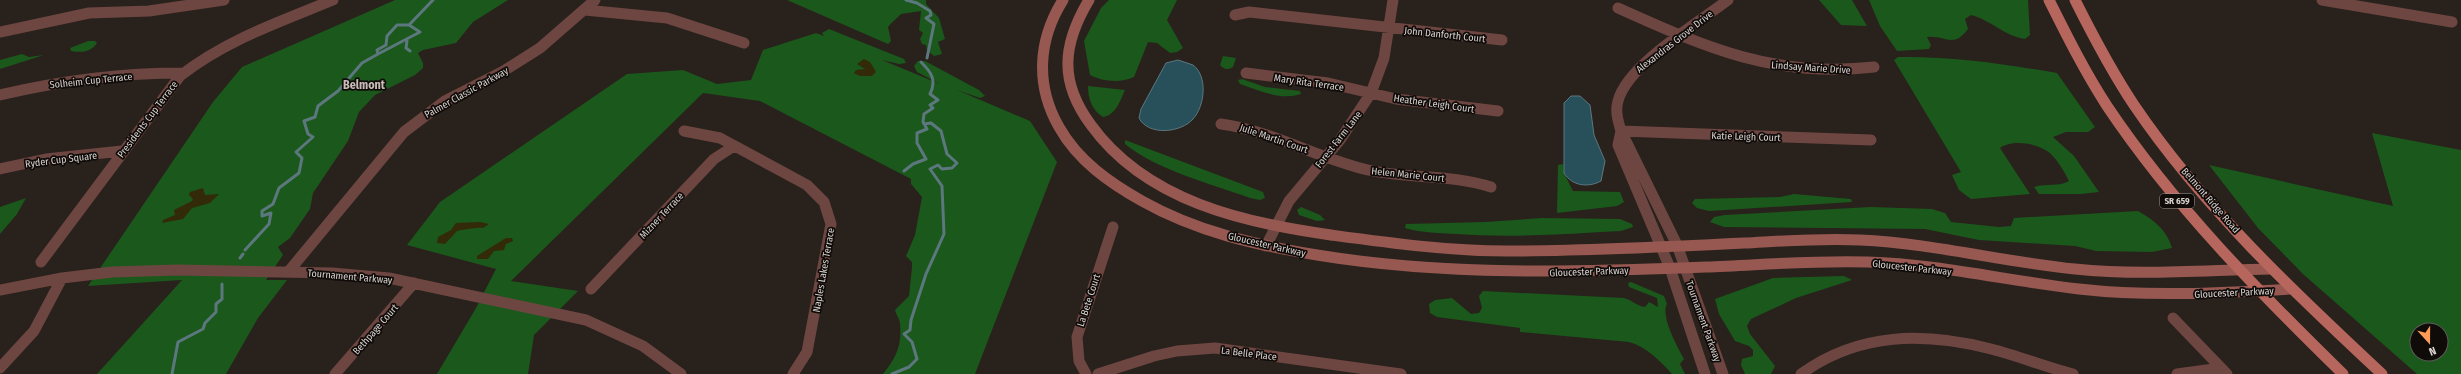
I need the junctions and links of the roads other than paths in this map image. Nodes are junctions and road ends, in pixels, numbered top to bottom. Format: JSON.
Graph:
{"nodes":[{"id":1,"x":224,"y":0,"type":"edge"},
{"id":2,"x":331,"y":0,"type":"edge"},
{"id":3,"x":595,"y":0,"type":"edge"},
{"id":4,"x":1063,"y":0,"type":"edge"},
{"id":5,"x":1089,"y":0,"type":"edge"},
{"id":6,"x":1393,"y":0,"type":"edge"},
{"id":7,"x":1728,"y":0,"type":"edge"},
{"id":8,"x":2049,"y":0,"type":"edge"},
{"id":9,"x":2075,"y":0,"type":"edge"},
{"id":10,"x":2322,"y":0,"type":"edge"},
{"id":11,"x":1618,"y":8,"type":"dead end"},
{"id":12,"x":585,"y":10,"type":"junction"},
{"id":13,"x":1235,"y":14,"type":"dead end"},
{"id":14,"x":2452,"y":22,"type":"dead end"},
{"id":15,"x":1388,"y":28,"type":"junction"},
{"id":16,"x":0,"y":32,"type":"edge"},
{"id":17,"x":1680,"y":36,"type":"junction"},
{"id":18,"x":1502,"y":40,"type":"dead end"},
{"id":19,"x":744,"y":43,"type":"dead end"},
{"id":20,"x":1874,"y":67,"type":"dead end"},
{"id":21,"x":184,"y":73,"type":"junction"},
{"id":22,"x":1246,"y":73,"type":"dead end"},
{"id":23,"x":1371,"y":93,"type":"junction"},
{"id":24,"x":0,"y":95,"type":"edge"},
{"id":25,"x":1498,"y":111,"type":"dead end"},
{"id":26,"x":1221,"y":124,"type":"dead end"},
{"id":27,"x":684,"y":130,"type":"dead end"},
{"id":28,"x":1621,"y":131,"type":"junction"},
{"id":29,"x":1871,"y":140,"type":"dead end"},
{"id":30,"x":734,"y":146,"type":"junction"},
{"id":31,"x":122,"y":152,"type":"junction"},
{"id":32,"x":1326,"y":156,"type":"junction"},
{"id":33,"x":0,"y":169,"type":"edge"},
{"id":34,"x":1491,"y":187,"type":"dead end"},
{"id":35,"x":1275,"y":226,"type":"junction"},
{"id":36,"x":1113,"y":227,"type":"dead end"},
{"id":37,"x":1677,"y":245,"type":"junction"},
{"id":38,"x":1266,"y":246,"type":"junction"},
{"id":39,"x":1662,"y":246,"type":"junction"},
{"id":40,"x":41,"y":262,"type":"dead end"},
{"id":41,"x":1670,"y":268,"type":"junction"},
{"id":42,"x":1685,"y":268,"type":"junction"},
{"id":43,"x":2237,"y":269,"type":"junction"},
{"id":44,"x":2272,"y":269,"type":"junction"},
{"id":45,"x":289,"y":271,"type":"junction"},
{"id":46,"x":62,"y":278,"type":"junction"},
{"id":47,"x":414,"y":283,"type":"junction"},
{"id":48,"x":2292,"y":289,"type":"junction"},
{"id":49,"x":0,"y":290,"type":"edge"},
{"id":50,"x":591,"y":290,"type":"dead end"},
{"id":51,"x":2258,"y":291,"type":"junction"},
{"id":52,"x":2173,"y":318,"type":"dead end"},
{"id":53,"x":0,"y":368,"type":"edge"},
{"id":54,"x":2224,"y":371,"type":"edge"},
{"id":55,"x":335,"y":374,"type":"edge"},
{"id":56,"x":681,"y":374,"type":"edge"},
{"id":57,"x":793,"y":374,"type":"edge"},
{"id":58,"x":1086,"y":374,"type":"edge"},
{"id":59,"x":1098,"y":374,"type":"edge"},
{"id":60,"x":1402,"y":374,"type":"edge"},
{"id":61,"x":1704,"y":374,"type":"edge"},
{"id":62,"x":1723,"y":374,"type":"edge"},
{"id":63,"x":1801,"y":374,"type":"edge"},
{"id":64,"x":2073,"y":374,"type":"edge"},
{"id":65,"x":2177,"y":374,"type":"edge"},
{"id":66,"x":2343,"y":374,"type":"edge"},
{"id":67,"x":2382,"y":374,"type":"edge"}],
"edges":[{"from":1,"to":16,"type":"street"},
{"from":2,"to":21,"type":"street","name":"Presidents Cup Terrace"},
{"from":3,"to":12,"type":"street","name":"Palmer Classic Parkway"},
{"from":4,"to":38,"type":"main road","name":"Gloucester Parkway"},
{"from":5,"to":35,"type":"main road","name":"Gloucester Parkway"},
{"from":6,"to":15,"type":"street","name":"Forest Farm Lane"},
{"from":7,"to":17,"type":"street","name":"Alexandras Grove Drive"},
{"from":8,"to":43,"type":"main road","number":"SR 659"},
{"from":9,"to":44,"type":"main road","name":"Belmont Ridge Road","number":"SR 659"},
{"from":10,"to":14,"type":"street"},
{"from":11,"to":17,"type":"street","name":"Lindsay Marie Drive"},
{"from":12,"to":19,"type":"street"},
{"from":12,"to":45,"type":"street","name":"Palmer Classic Parkway"},
{"from":13,"to":15,"type":"street","name":"John Danforth Court"},
{"from":15,"to":18,"type":"street","name":"John Danforth Court"},
{"from":15,"to":23,"type":"street","name":"Forest Farm Lane"},
{"from":17,"to":20,"type":"street","name":"Lindsay Marie Drive"},
{"from":17,"to":28,"type":"street","name":"Alexandras Grove Drive"},
{"from":21,"to":24,"type":"street","name":"Solheim Cup Terrace"},
{"from":21,"to":31,"type":"street","name":"Presidents Cup Terrace"},
{"from":22,"to":23,"type":"street","name":"Mary Rita Terrace"},
{"from":23,"to":25,"type":"street","name":"Heather Leigh Court"},
{"from":23,"to":32,"type":"street","name":"Forest Farm Lane"},
{"from":26,"to":32,"type":"street","name":"Julie Martin Court"},
{"from":27,"to":30,"type":"street","name":"Naples Lakes Terrace"},
{"from":28,"to":29,"type":"street","name":"Katie Leigh Court"},
{"from":28,"to":37,"type":"street","name":"Alexandras Grove Drive"},
{"from":28,"to":39,"type":"street","name":"Alexandras Grove Drive"},
{"from":30,"to":50,"type":"street","name":"Mizner Terrace"},
{"from":30,"to":57,"type":"street","name":"Naples Lakes Terrace"},
{"from":31,"to":33,"type":"street","name":"Ryder Cup Square"},
{"from":31,"to":40,"type":"street","name":"Presidents Cup Terrace"},
{"from":32,"to":34,"type":"street","name":"Helen Marie Court"},
{"from":32,"to":35,"type":"street","name":"Forest Farm Lane"},
{"from":35,"to":38,"type":"street","name":"Forest Farm Lane"},
{"from":35,"to":39,"type":"main road","name":"Gloucester Parkway"},
{"from":36,"to":58,"type":"street","name":"La Bete Court"},
{"from":37,"to":39,"type":"main road","name":"Gloucester Parkway"},
{"from":37,"to":42,"type":"street","name":"Alexandras Grove Drive"},
{"from":37,"to":43,"type":"main road","name":"Gloucester Parkway"},
{"from":38,"to":41,"type":"main road","name":"Gloucester Parkway"},
{"from":39,"to":41,"type":"street","name":"Alexandras Grove Drive"},
{"from":41,"to":42,"type":"main road","name":"Gloucester Parkway"},
{"from":41,"to":61,"type":"street","name":"Tournament Parkway"},
{"from":42,"to":51,"type":"main road","name":"Gloucester Parkway"},
{"from":42,"to":62,"type":"street","name":"Tournament Parkway"},
{"from":43,"to":44,"type":"main road","name":"Gloucester Parkway"},
{"from":43,"to":51,"type":"main road","number":"SR 659"},
{"from":44,"to":48,"type":"main road","name":"Belmont Ridge Road","number":"SR 659"},
{"from":45,"to":46,"type":"street","name":"Tournament Parkway"},
{"from":45,"to":47,"type":"street","name":"Tournament Parkway"},
{"from":46,"to":49,"type":"street","name":"Tournament Parkway"},
{"from":46,"to":53,"type":"street"},
{"from":47,"to":55,"type":"street","name":"Bethpage Court"},
{"from":47,"to":56,"type":"street","name":"Tournament Parkway"},
{"from":48,"to":51,"type":"main road","name":"Gloucester Parkway"},
{"from":48,"to":67,"type":"main road","name":"Belmont Ridge Road","number":"SR 659"},
{"from":51,"to":66,"type":"main road","number":"SR 659"},
{"from":52,"to":54,"type":"street"},
{"from":54,"to":65,"type":"street"},
{"from":59,"to":60,"type":"street","name":"La Belle Place"},
{"from":63,"to":64,"type":"street"}]}
